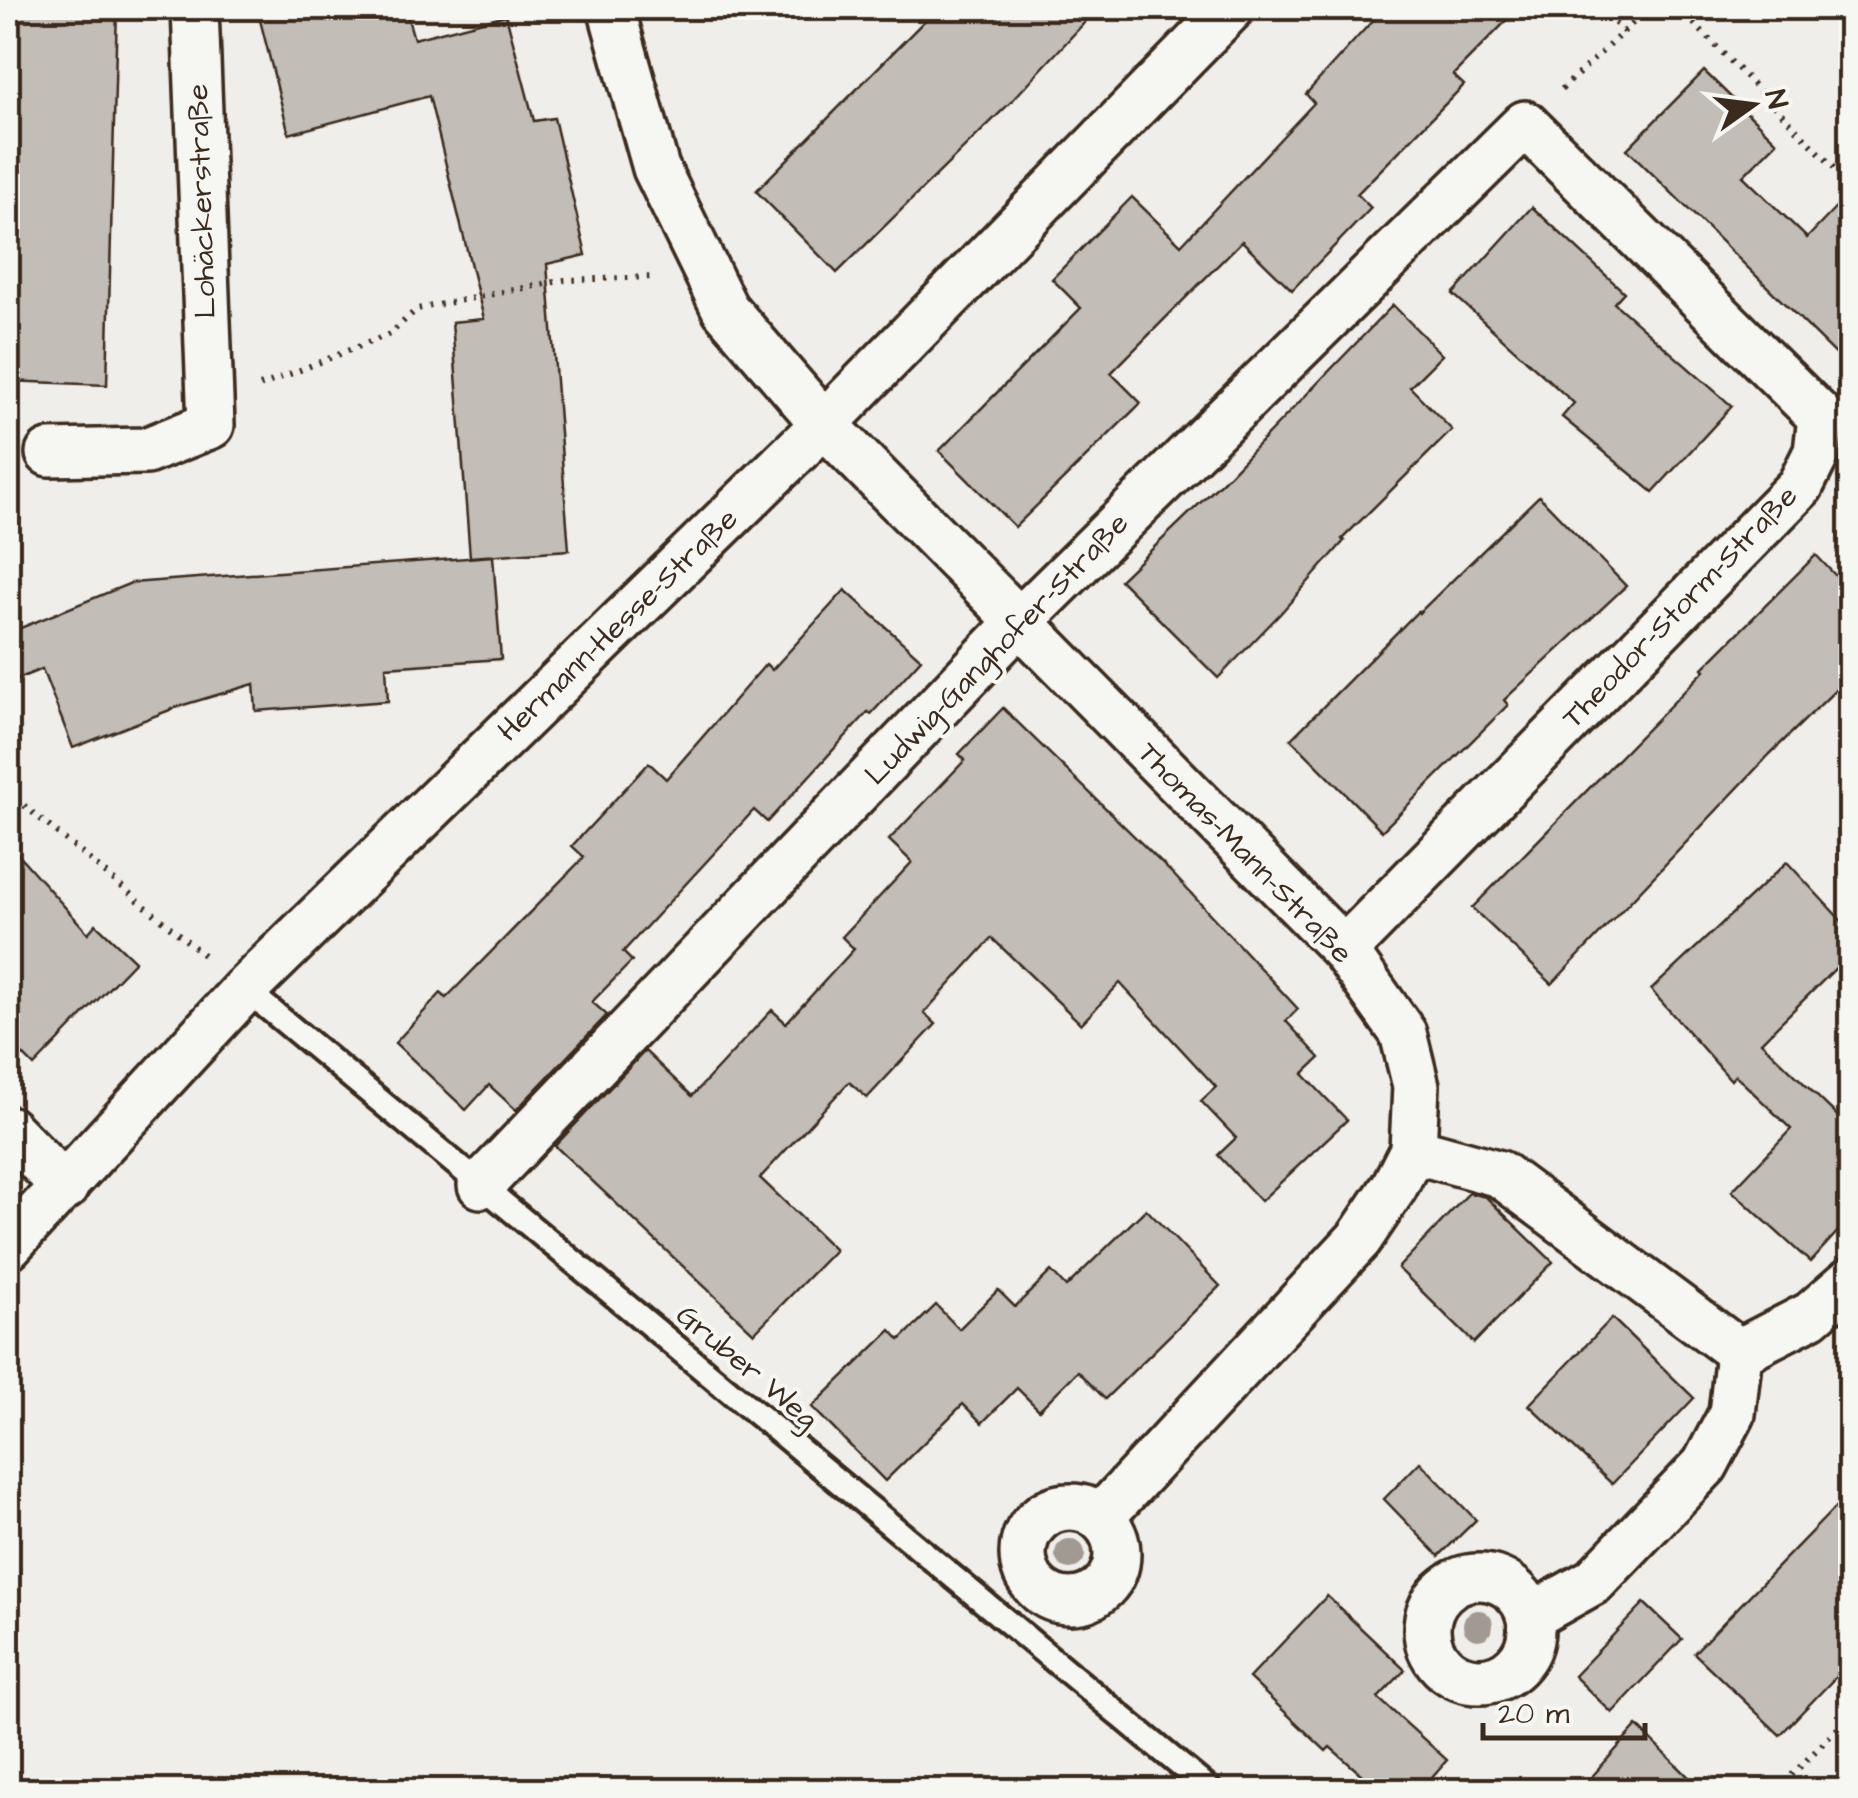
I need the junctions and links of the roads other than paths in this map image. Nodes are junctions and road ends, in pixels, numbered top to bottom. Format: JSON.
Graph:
{"nodes":[{"id":1,"x":195,"y":8,"type":"edge"},
{"id":2,"x":611,"y":8,"type":"edge"},
{"id":3,"x":1231,"y":8,"type":"edge"},
{"id":4,"x":1525,"y":124,"type":"joint"},
{"id":5,"x":824,"y":424,"type":"junction"},
{"id":6,"x":50,"y":454,"type":"dead end"},
{"id":7,"x":1020,"y":622,"type":"junction"},
{"id":8,"x":1344,"y":950,"type":"junction"},
{"id":9,"x":245,"y":989,"type":"junction"},
{"id":10,"x":8,"y":1129,"type":"edge"},
{"id":11,"x":1413,"y":1150,"type":"junction"},
{"id":12,"x":481,"y":1185,"type":"junction"},
{"id":13,"x":65,"y":1187,"type":"junction"},
{"id":14,"x":8,"y":1246,"type":"edge"},
{"id":15,"x":1850,"y":1281,"type":"edge"},
{"id":16,"x":1739,"y":1352,"type":"junction"},
{"id":17,"x":1101,"y":1517,"type":"dead end"},
{"id":18,"x":1530,"y":1617,"type":"dead end"},
{"id":19,"x":1210,"y":1790,"type":"edge"}],
"edges":[{"from":1,"to":6,"type":"street","name":"Lohäckerstraße"},
{"from":2,"to":5,"type":"street","name":"Thomas-Mann-Straße"},
{"from":3,"to":5,"type":"street","name":"Hermann-Hesse-Straße"},
{"from":4,"to":7,"type":"street","name":"Ludwig-Ganghofer-Straße"},
{"from":4,"to":8,"type":"street","name":"Theodor-Storm-Straße"},
{"from":5,"to":7,"type":"street","name":"Thomas-Mann-Straße"},
{"from":5,"to":9,"type":"street","name":"Hermann-Hesse-Straße"},
{"from":7,"to":8,"type":"street","name":"Thomas-Mann-Straße"},
{"from":7,"to":12,"type":"street","name":"Ludwig-Ganghofer-Straße"},
{"from":8,"to":11,"type":"street","name":"Thomas-Mann-Straße"},
{"from":9,"to":12,"type":"lane","name":"Gruber Weg"},
{"from":9,"to":13,"type":"street","name":"Hermann-Hesse-Straße"},
{"from":10,"to":13,"type":"street"},
{"from":11,"to":16,"type":"street"},
{"from":11,"to":17,"type":"street","name":"Thomas-Mann-Straße"},
{"from":12,"to":19,"type":"lane","name":"Gruber Weg"},
{"from":13,"to":14,"type":"street","name":"Hermann-Hesse-Straße"},
{"from":15,"to":16,"type":"street"},
{"from":16,"to":18,"type":"street"}]}
